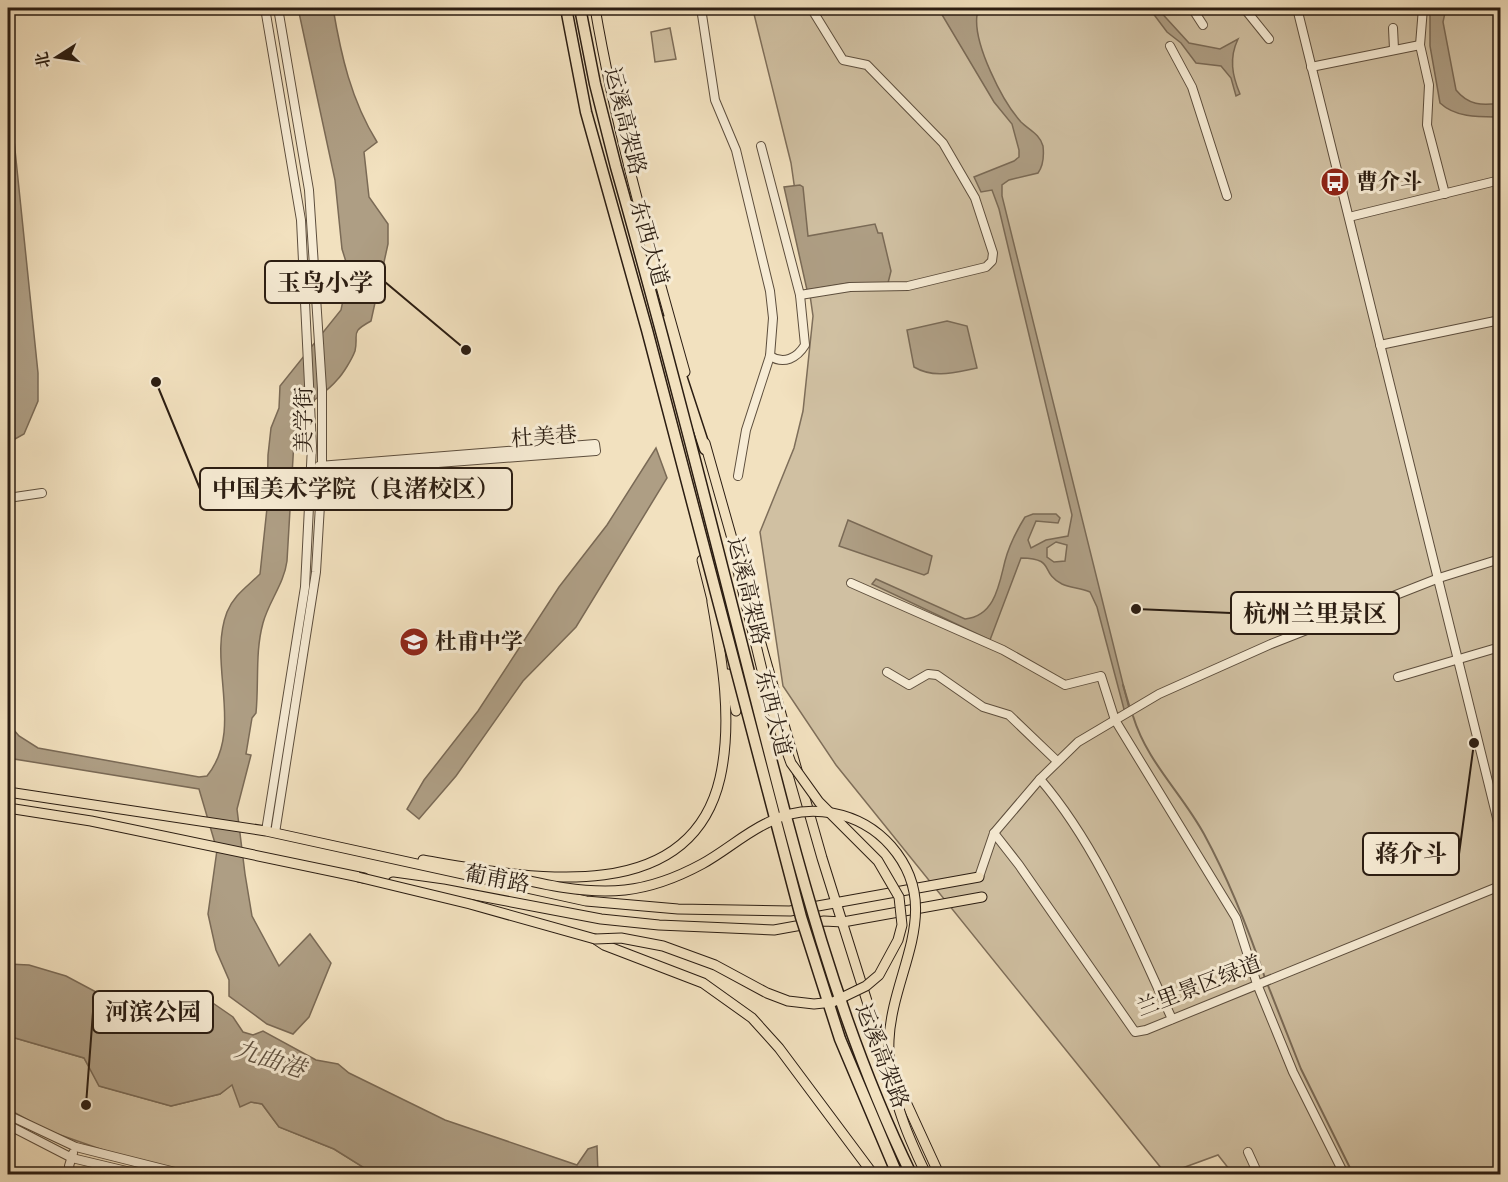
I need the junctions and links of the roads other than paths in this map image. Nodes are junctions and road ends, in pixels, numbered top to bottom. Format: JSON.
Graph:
{"nodes":[{"id":1,"x":265,"y":8,"type":"edge"},
{"id":2,"x":278,"y":8,"type":"edge"},
{"id":3,"x":566,"y":8,"type":"edge"},
{"id":4,"x":573,"y":8,"type":"edge"},
{"id":5,"x":580,"y":8,"type":"edge"},
{"id":6,"x":596,"y":8,"type":"edge"},
{"id":7,"x":700,"y":8,"type":"edge"},
{"id":8,"x":811,"y":8,"type":"edge"},
{"id":9,"x":1192,"y":8,"type":"edge"},
{"id":10,"x":1244,"y":8,"type":"edge"},
{"id":11,"x":1296,"y":8,"type":"edge"},
{"id":12,"x":1423,"y":8,"type":"edge"},
{"id":13,"x":1203,"y":25,"type":"dead end"},
{"id":14,"x":1393,"y":28,"type":"dead end"},
{"id":15,"x":1269,"y":39,"type":"dead end"},
{"id":16,"x":1420,"y":45,"type":"junction"},
{"id":17,"x":1170,"y":46,"type":"dead end"},
{"id":18,"x":1394,"y":49,"type":"junction"},
{"id":19,"x":1311,"y":67,"type":"junction"},
{"id":20,"x":761,"y":147,"type":"dead end"},
{"id":21,"x":1500,"y":180,"type":"edge"},
{"id":22,"x":1445,"y":194,"type":"junction"},
{"id":23,"x":1227,"y":196,"type":"dead end"},
{"id":24,"x":1348,"y":217,"type":"junction"},
{"id":25,"x":640,"y":250,"type":"junction"},
{"id":26,"x":626,"y":254,"type":"junction"},
{"id":27,"x":800,"y":296,"type":"junction"},
{"id":28,"x":1500,"y":320,"type":"edge"},
{"id":29,"x":1380,"y":345,"type":"junction"},
{"id":30,"x":770,"y":356,"type":"junction"},
{"id":31,"x":705,"y":449,"type":"joint"},
{"id":32,"x":677,"y":459,"type":"joint"},
{"id":33,"x":322,"y":469,"type":"junction"},
{"id":34,"x":311,"y":470,"type":"junction"},
{"id":35,"x":738,"y":476,"type":"dead end"},
{"id":36,"x":42,"y":493,"type":"dead end"},
{"id":37,"x":8,"y":498,"type":"edge"},
{"id":38,"x":1500,"y":559,"type":"edge"},
{"id":39,"x":1439,"y":578,"type":"junction"},
{"id":40,"x":851,"y":583,"type":"dead end"},
{"id":41,"x":712,"y":602,"type":"junction"},
{"id":42,"x":1500,"y":647,"type":"edge"},
{"id":43,"x":1459,"y":659,"type":"junction"},
{"id":44,"x":887,"y":672,"type":"dead end"},
{"id":45,"x":1398,"y":677,"type":"dead end"},
{"id":46,"x":736,"y":711,"type":"dead end"},
{"id":47,"x":1116,"y":720,"type":"junction"},
{"id":48,"x":1057,"y":760,"type":"junction"},
{"id":49,"x":1040,"y":779,"type":"junction"},
{"id":50,"x":8,"y":792,"type":"edge"},
{"id":51,"x":8,"y":808,"type":"edge"},
{"id":52,"x":1500,"y":830,"type":"edge"},
{"id":53,"x":270,"y":832,"type":"junction"},
{"id":54,"x":994,"y":832,"type":"junction"},
{"id":55,"x":314,"y":841,"type":"junction"},
{"id":56,"x":486,"y":871,"type":"junction"},
{"id":57,"x":358,"y":877,"type":"junction"},
{"id":58,"x":979,"y":877,"type":"joint"},
{"id":59,"x":1500,"y":886,"type":"edge"},
{"id":60,"x":982,"y":897,"type":"dead end"},
{"id":61,"x":837,"y":903,"type":"junction"},
{"id":62,"x":805,"y":909,"type":"junction"},
{"id":63,"x":843,"y":922,"type":"junction"},
{"id":64,"x":809,"y":924,"type":"junction"},
{"id":65,"x":595,"y":939,"type":"junction"},
{"id":66,"x":1263,"y":982,"type":"junction"},
{"id":67,"x":1172,"y":1019,"type":"junction"},
{"id":68,"x":8,"y":1115,"type":"edge"},
{"id":69,"x":8,"y":1125,"type":"edge"},
{"id":70,"x":76,"y":1147,"type":"junction"},
{"id":71,"x":1248,"y":1152,"type":"dead end"},
{"id":72,"x":72,"y":1158,"type":"junction"},
{"id":73,"x":71,"y":1174,"type":"edge"},
{"id":74,"x":139,"y":1174,"type":"edge"},
{"id":75,"x":183,"y":1174,"type":"edge"},
{"id":76,"x":873,"y":1174,"type":"edge"},
{"id":77,"x":897,"y":1174,"type":"edge"},
{"id":78,"x":904,"y":1174,"type":"edge"},
{"id":79,"x":910,"y":1174,"type":"edge"},
{"id":80,"x":926,"y":1174,"type":"edge"},
{"id":81,"x":939,"y":1174,"type":"edge"},
{"id":82,"x":1258,"y":1174,"type":"edge"},
{"id":83,"x":1344,"y":1174,"type":"edge"}],
"edges":[{"from":1,"to":34,"type":"street","name":"美学街"},
{"from":2,"to":33,"type":"street","name":"美学街"},
{"from":3,"to":26,"type":"highway","name":"运溪高架路","bridge":true},
{"from":4,"to":62,"type":"main road","name":"东西大道"},
{"from":5,"to":25,"type":"highway","name":"运溪高架路","bridge":true},
{"from":6,"to":61,"type":"main road"},
{"from":7,"to":30,"type":"street"},
{"from":8,"to":27,"type":"street"},
{"from":9,"to":13,"type":"street"},
{"from":10,"to":15,"type":"street"},
{"from":11,"to":19,"type":"street"},
{"from":12,"to":16,"type":"street"},
{"from":14,"to":18,"type":"street"},
{"from":16,"to":18,"type":"street"},
{"from":16,"to":22,"type":"street"},
{"from":17,"to":23,"type":"street"},
{"from":18,"to":19,"type":"street"},
{"from":19,"to":24,"type":"street"},
{"from":20,"to":27,"type":"street"},
{"from":21,"to":22,"type":"street"},
{"from":22,"to":24,"type":"street"},
{"from":24,"to":29,"type":"street"},
{"from":25,"to":31,"type":"highway","bridge":true},
{"from":25,"to":79,"type":"highway","name":"运溪高架路","bridge":true},
{"from":26,"to":32,"type":"highway","bridge":true},
{"from":26,"to":77,"type":"highway","name":"运溪高架路","bridge":true},
{"from":27,"to":30,"type":"street"},
{"from":28,"to":29,"type":"street"},
{"from":29,"to":39,"type":"street"},
{"from":30,"to":35,"type":"street"},
{"from":31,"to":65,"type":"main road","bridge":true},
{"from":32,"to":41,"type":"main road","bridge":true},
{"from":33,"to":33,"type":"street","name":"杜美巷"},
{"from":33,"to":34,"type":"street","name":"杜美巷"},
{"from":33,"to":53,"type":"street","name":"美学街"},
{"from":34,"to":53,"type":"street","name":"美学街"},
{"from":36,"to":37,"type":"street"},
{"from":38,"to":39,"type":"street"},
{"from":39,"to":43,"type":"street"},
{"from":39,"to":47,"type":"street"},
{"from":40,"to":47,"type":"street"},
{"from":41,"to":46,"type":"main road"},
{"from":41,"to":56,"type":"main road","bridge":true},
{"from":42,"to":43,"type":"street"},
{"from":43,"to":45,"type":"street"},
{"from":43,"to":52,"type":"street"},
{"from":44,"to":48,"type":"street"},
{"from":47,"to":48,"type":"street"},
{"from":47,"to":66,"type":"street"},
{"from":48,"to":49,"type":"street"},
{"from":49,"to":54,"type":"street"},
{"from":49,"to":67,"type":"street"},
{"from":50,"to":53,"type":"main road","name":"葡甫路"},
{"from":51,"to":57,"type":"main road","name":"葡甫路"},
{"from":53,"to":55,"type":"main road","name":"葡甫路"},
{"from":54,"to":58,"type":"street"},
{"from":54,"to":67,"type":"street","name":"兰里景区绿道"},
{"from":55,"to":56,"type":"main road"},
{"from":55,"to":62,"type":"main road","name":"葡甫路"},
{"from":56,"to":80,"type":"main road","bridge":true},
{"from":57,"to":64,"type":"main road","name":"葡甫路"},
{"from":57,"to":65,"type":"main road","bridge":true},
{"from":58,"to":61,"type":"main road","name":"葡甫路"},
{"from":59,"to":66,"type":"street","name":"兰里景区绿道"},
{"from":60,"to":63,"type":"main road","name":"葡甫路"},
{"from":61,"to":62,"type":"main road","name":"葡甫路"},
{"from":61,"to":63,"type":"main road"},
{"from":62,"to":64,"type":"main road","name":"东西大道"},
{"from":63,"to":64,"type":"main road","name":"葡甫路"},
{"from":63,"to":81,"type":"main road"},
{"from":64,"to":78,"type":"main road","name":"东西大道"},
{"from":65,"to":76,"type":"main road"},
{"from":66,"to":67,"type":"street","name":"兰里景区绿道"},
{"from":66,"to":83,"type":"street"},
{"from":68,"to":70,"type":"street"},
{"from":69,"to":72,"type":"street"},
{"from":70,"to":72,"type":"street"},
{"from":70,"to":75,"type":"street"},
{"from":71,"to":82,"type":"street"},
{"from":72,"to":73,"type":"street"},
{"from":72,"to":74,"type":"street"}]}
